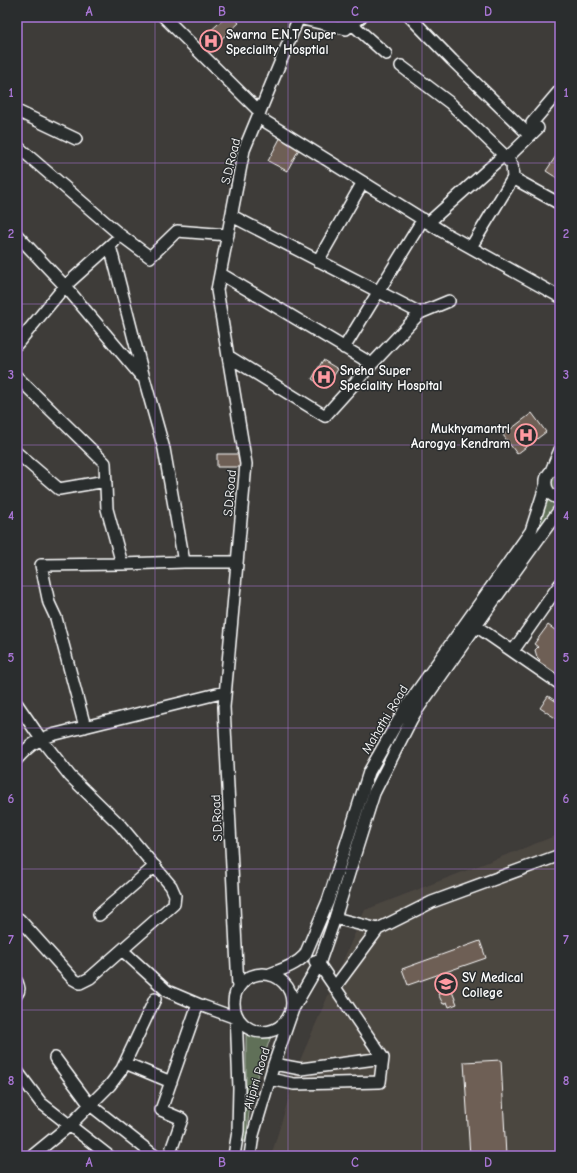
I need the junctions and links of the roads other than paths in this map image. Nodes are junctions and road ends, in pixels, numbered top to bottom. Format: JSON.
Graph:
{"nodes":[{"id":1,"x":164,"y":17,"type":"edge"},
{"id":2,"x":342,"y":17,"type":"edge"},
{"id":3,"x":410,"y":17,"type":"edge"},
{"id":4,"x":299,"y":18,"type":"edge"},
{"id":5,"x":357,"y":20,"type":"edge"},
{"id":6,"x":386,"y":54,"type":"dead end"},
{"id":7,"x":401,"y":66,"type":"dead end"},
{"id":8,"x":560,"y":90,"type":"edge"},
{"id":9,"x":17,"y":111,"type":"edge"},
{"id":10,"x":259,"y":114,"type":"junction"},
{"id":11,"x":530,"y":136,"type":"junction"},
{"id":12,"x":76,"y":139,"type":"dead end"},
{"id":13,"x":17,"y":146,"type":"edge"},
{"id":14,"x":506,"y":157,"type":"junction"},
{"id":15,"x":514,"y":178,"type":"junction"},
{"id":16,"x":363,"y":182,"type":"junction"},
{"id":17,"x":560,"y":204,"type":"edge"},
{"id":18,"x":232,"y":216,"type":"junction"},
{"id":19,"x":425,"y":221,"type":"junction"},
{"id":20,"x":120,"y":234,"type":"junction"},
{"id":21,"x":228,"y":235,"type":"junction"},
{"id":22,"x":17,"y":237,"type":"edge"},
{"id":23,"x":110,"y":246,"type":"junction"},
{"id":24,"x":471,"y":247,"type":"junction"},
{"id":25,"x":318,"y":261,"type":"junction"},
{"id":26,"x":220,"y":274,"type":"junction"},
{"id":27,"x":65,"y":286,"type":"junction"},
{"id":28,"x":378,"y":292,"type":"junction"},
{"id":29,"x":560,"y":297,"type":"edge"},
{"id":30,"x":449,"y":301,"type":"dead end"},
{"id":31,"x":420,"y":313,"type":"junction"},
{"id":32,"x":17,"y":344,"type":"edge"},
{"id":33,"x":344,"y":348,"type":"junction"},
{"id":34,"x":228,"y":356,"type":"junction"},
{"id":35,"x":372,"y":364,"type":"junction"},
{"id":36,"x":17,"y":377,"type":"edge"},
{"id":37,"x":144,"y":378,"type":"junction"},
{"id":38,"x":560,"y":450,"type":"edge"},
{"id":39,"x":17,"y":453,"type":"edge"},
{"id":40,"x":556,"y":469,"type":"edge"},
{"id":41,"x":106,"y":481,"type":"junction"},
{"id":42,"x":546,"y":484,"type":"junction"},
{"id":43,"x":560,"y":498,"type":"edge"},
{"id":44,"x":560,"y":509,"type":"edge"},
{"id":45,"x":184,"y":562,"type":"junction"},
{"id":46,"x":237,"y":562,"type":"junction"},
{"id":47,"x":122,"y":564,"type":"junction"},
{"id":48,"x":560,"y":584,"type":"edge"},
{"id":49,"x":476,"y":626,"type":"junction"},
{"id":50,"x":513,"y":651,"type":"junction"},
{"id":51,"x":560,"y":684,"type":"edge"},
{"id":52,"x":225,"y":692,"type":"junction"},
{"id":53,"x":17,"y":704,"type":"edge"},
{"id":54,"x":411,"y":710,"type":"junction"},
{"id":55,"x":85,"y":727,"type":"junction"},
{"id":56,"x":41,"y":739,"type":"junction"},
{"id":57,"x":17,"y":759,"type":"edge"},
{"id":58,"x":560,"y":855,"type":"edge"},
{"id":59,"x":155,"y":866,"type":"junction"},
{"id":60,"x":99,"y":915,"type":"dead end"},
{"id":61,"x":335,"y":918,"type":"junction"},
{"id":62,"x":19,"y":919,"type":"dead end"},
{"id":63,"x":378,"y":929,"type":"junction"},
{"id":64,"x":122,"y":950,"type":"junction"},
{"id":65,"x":305,"y":955,"type":"junction"},
{"id":66,"x":319,"y":964,"type":"junction"},
{"id":67,"x":270,"y":974,"type":"junction"},
{"id":68,"x":17,"y":982,"type":"edge"},
{"id":69,"x":238,"y":987,"type":"junction"},
{"id":70,"x":335,"y":987,"type":"junction"},
{"id":71,"x":17,"y":994,"type":"edge"},
{"id":72,"x":155,"y":1000,"type":"dead end"},
{"id":73,"x":200,"y":1005,"type":"junction"},
{"id":74,"x":293,"y":1009,"type":"junction"},
{"id":75,"x":236,"y":1016,"type":"junction"},
{"id":76,"x":55,"y":1058,"type":"dead end"},
{"id":77,"x":383,"y":1058,"type":"junction"},
{"id":78,"x":125,"y":1063,"type":"junction"},
{"id":79,"x":274,"y":1064,"type":"junction"},
{"id":80,"x":17,"y":1071,"type":"edge"},
{"id":81,"x":270,"y":1079,"type":"junction"},
{"id":82,"x":170,"y":1082,"type":"junction"},
{"id":83,"x":89,"y":1104,"type":"junction"},
{"id":84,"x":70,"y":1125,"type":"junction"},
{"id":85,"x":32,"y":1156,"type":"edge"},
{"id":86,"x":109,"y":1156,"type":"edge"},
{"id":87,"x":155,"y":1156,"type":"edge"},
{"id":88,"x":169,"y":1156,"type":"edge"},
{"id":89,"x":234,"y":1156,"type":"edge"},
{"id":90,"x":250,"y":1156,"type":"edge"}],
"edges":[{"from":1,"to":10,"type":"street"},
{"from":2,"to":5,"type":"street"},
{"from":3,"to":11,"type":"street"},
{"from":4,"to":5,"type":"street"},
{"from":4,"to":10,"type":"street","name":"S.D.Road"},
{"from":5,"to":6,"type":"street"},
{"from":7,"to":14,"type":"street"},
{"from":8,"to":11,"type":"street"},
{"from":9,"to":12,"type":"street"},
{"from":10,"to":16,"type":"street"},
{"from":10,"to":18,"type":"street","name":"S.D.Road"},
{"from":11,"to":14,"type":"street"},
{"from":13,"to":20,"type":"street"},
{"from":14,"to":15,"type":"street"},
{"from":14,"to":19,"type":"street"},
{"from":15,"to":17,"type":"street"},
{"from":15,"to":24,"type":"street"},
{"from":16,"to":19,"type":"street"},
{"from":16,"to":25,"type":"street"},
{"from":18,"to":21,"type":"street","name":"S.D.Road"},
{"from":18,"to":25,"type":"street"},
{"from":19,"to":24,"type":"street"},
{"from":19,"to":28,"type":"street"},
{"from":20,"to":21,"type":"street"},
{"from":20,"to":23,"type":"street"},
{"from":21,"to":26,"type":"street","name":"S.D.Road"},
{"from":22,"to":27,"type":"street"},
{"from":23,"to":27,"type":"street"},
{"from":23,"to":37,"type":"street"},
{"from":24,"to":29,"type":"street"},
{"from":25,"to":28,"type":"street"},
{"from":26,"to":33,"type":"street"},
{"from":26,"to":34,"type":"street","name":"S.D.Road"},
{"from":27,"to":32,"type":"street"},
{"from":27,"to":37,"type":"street"},
{"from":28,"to":31,"type":"street"},
{"from":28,"to":33,"type":"street"},
{"from":30,"to":31,"type":"street"},
{"from":31,"to":35,"type":"street"},
{"from":33,"to":35,"type":"street"},
{"from":34,"to":35,"type":"street"},
{"from":34,"to":46,"type":"street","name":"S.D.Road"},
{"from":36,"to":41,"type":"street"},
{"from":37,"to":45,"type":"street"},
{"from":38,"to":40,"type":"street","name":"Mahathi Road"},
{"from":39,"to":41,"type":"street"},
{"from":40,"to":42,"type":"street","name":"Mahathi Road"},
{"from":41,"to":47,"type":"street"},
{"from":42,"to":43,"type":"street"},
{"from":42,"to":54,"type":"street","name":"Mahathi Road"},
{"from":44,"to":49,"type":"street","name":"Mahathi Road"},
{"from":45,"to":46,"type":"street"},
{"from":45,"to":47,"type":"street"},
{"from":46,"to":52,"type":"street","name":"S.D.Road"},
{"from":47,"to":55,"type":"street"},
{"from":48,"to":50,"type":"street"},
{"from":49,"to":50,"type":"street"},
{"from":49,"to":54,"type":"street","name":"Mahathi Road"},
{"from":50,"to":51,"type":"street"},
{"from":52,"to":55,"type":"street"},
{"from":52,"to":69,"type":"street","name":"S.D.Road"},
{"from":53,"to":56,"type":"street"},
{"from":54,"to":61,"type":"street","name":"Mahathi Road"},
{"from":54,"to":65,"type":"street","name":"Mahathi Road"},
{"from":55,"to":56,"type":"street"},
{"from":56,"to":57,"type":"street"},
{"from":56,"to":59,"type":"street"},
{"from":58,"to":63,"type":"street"},
{"from":59,"to":60,"type":"street"},
{"from":59,"to":64,"type":"street"},
{"from":61,"to":63,"type":"street"},
{"from":61,"to":66,"type":"street","name":"Mahathi Road"},
{"from":62,"to":64,"type":"street"},
{"from":63,"to":70,"type":"street"},
{"from":64,"to":73,"type":"street"},
{"from":65,"to":66,"type":"street"},
{"from":65,"to":67,"type":"street"},
{"from":66,"to":70,"type":"street"},
{"from":66,"to":74,"type":"street","name":"Mahathi Road"},
{"from":67,"to":69,"type":"street"},
{"from":67,"to":74,"type":"street"},
{"from":68,"to":71,"type":"street"},
{"from":69,"to":75,"type":"street"},
{"from":70,"to":77,"type":"street"},
{"from":72,"to":78,"type":"street"},
{"from":73,"to":75,"type":"street"},
{"from":73,"to":82,"type":"street"},
{"from":74,"to":75,"type":"street"},
{"from":74,"to":79,"type":"street","name":"Alipiri Road"},
{"from":75,"to":89,"type":"street","name":"Alipiri Road"},
{"from":76,"to":83,"type":"street"},
{"from":77,"to":79,"type":"street"},
{"from":77,"to":81,"type":"street"},
{"from":78,"to":82,"type":"street"},
{"from":78,"to":83,"type":"street"},
{"from":79,"to":81,"type":"street","name":"Alipiri Road"},
{"from":80,"to":84,"type":"street"},
{"from":81,"to":90,"type":"street","name":"Alipiri Road"},
{"from":82,"to":88,"type":"street"},
{"from":83,"to":84,"type":"street"},
{"from":83,"to":87,"type":"street"},
{"from":84,"to":85,"type":"street"},
{"from":84,"to":86,"type":"street"}]}
